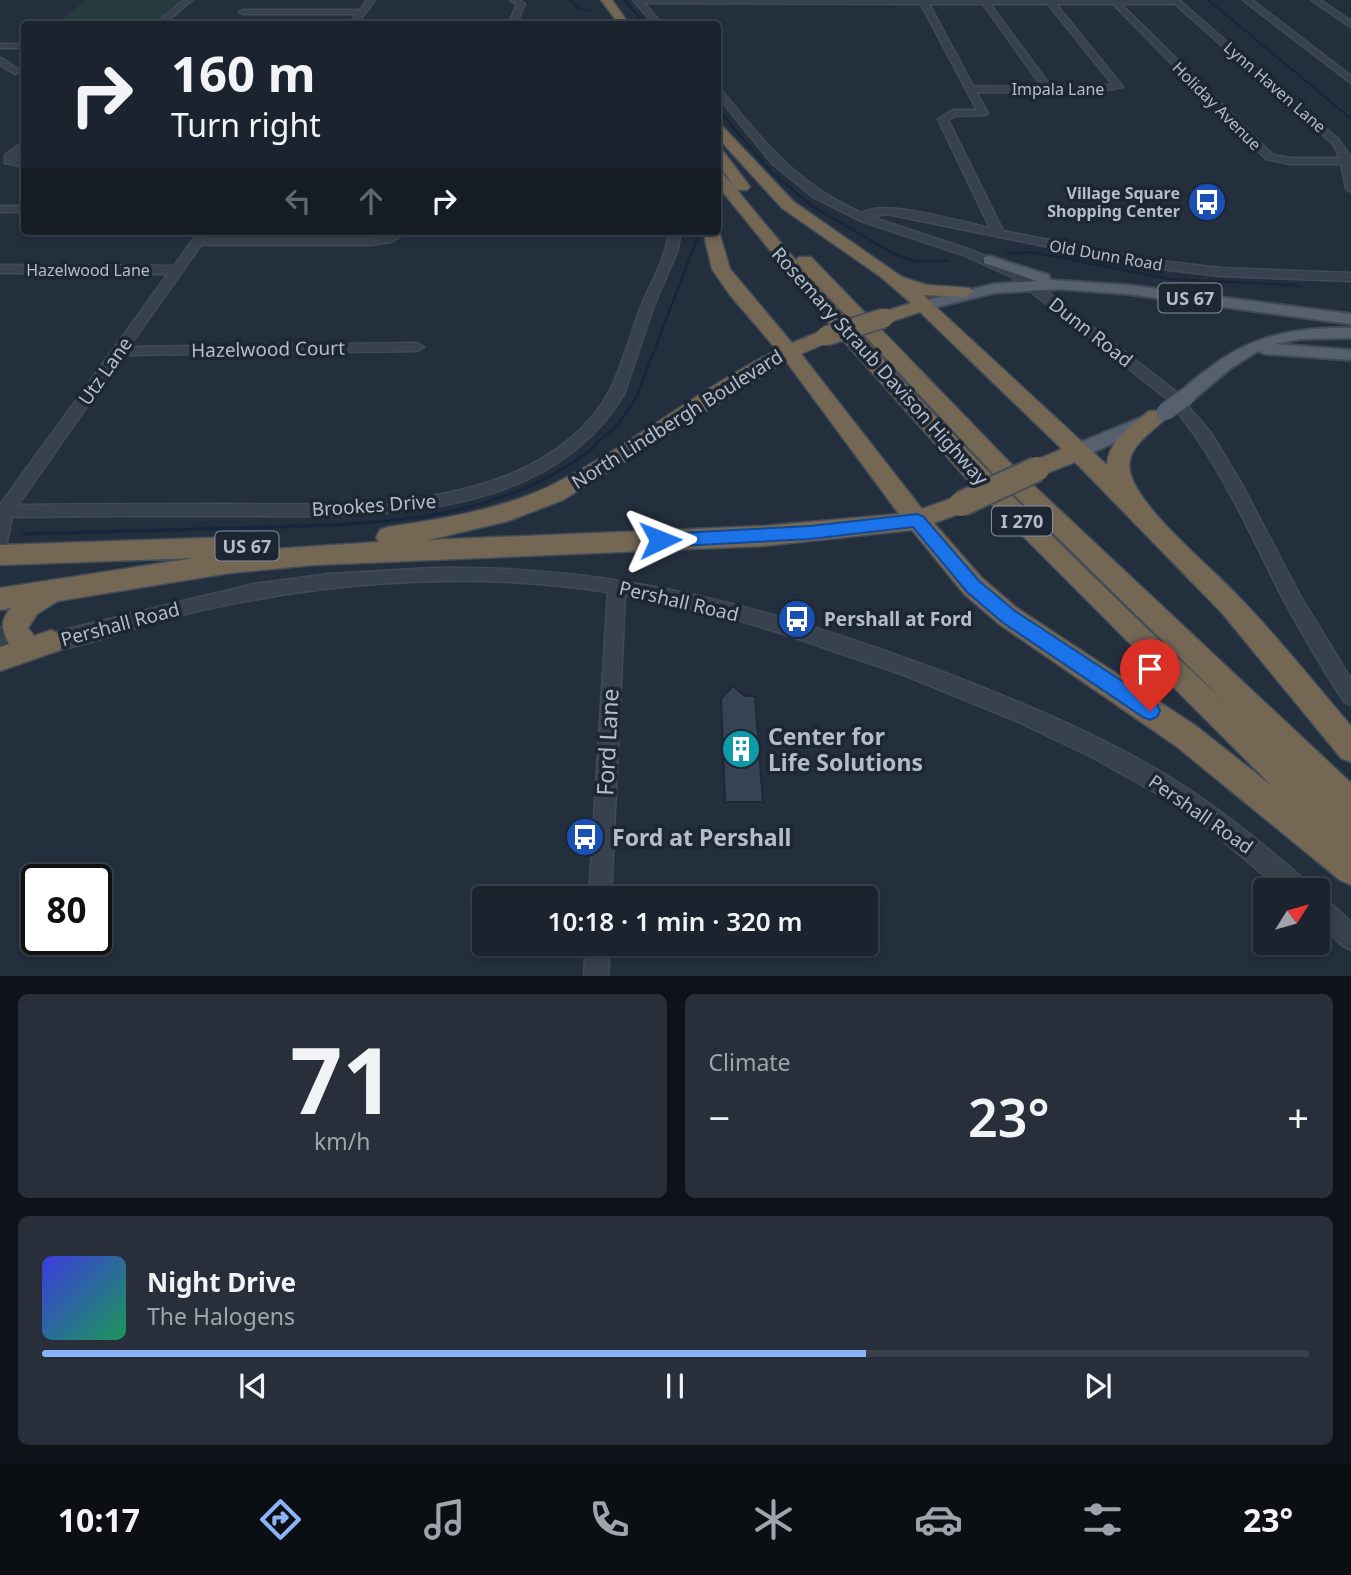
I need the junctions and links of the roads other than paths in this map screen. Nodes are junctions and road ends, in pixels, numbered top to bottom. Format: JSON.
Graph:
{"nodes":[{"id":1,"x":188,"y":0,"type":"edge"},
{"id":2,"x":371,"y":0,"type":"edge"},
{"id":3,"x":514,"y":0,"type":"edge"},
{"id":4,"x":592,"y":0,"type":"edge"},
{"id":5,"x":606,"y":0,"type":"edge"},
{"id":6,"x":1247,"y":0,"type":"edge"},
{"id":7,"x":1315,"y":0,"type":"edge"},
{"id":8,"x":637,"y":1,"type":"edge"},
{"id":9,"x":923,"y":1,"type":"edge"},
{"id":10,"x":1114,"y":1,"type":"edge"},
{"id":11,"x":1176,"y":1,"type":"edge"},
{"id":12,"x":985,"y":2,"type":"junction"},
{"id":13,"x":1050,"y":2,"type":"junction"},
{"id":14,"x":175,"y":7,"type":"edge"},
{"id":15,"x":243,"y":12,"type":"dead end"},
{"id":16,"x":361,"y":12,"type":"junction"},
{"id":17,"x":163,"y":21,"type":"edge"},
{"id":18,"x":356,"y":21,"type":"edge"},
{"id":19,"x":513,"y":21,"type":"edge"},
{"id":20,"x":607,"y":21,"type":"edge"},
{"id":21,"x":622,"y":21,"type":"edge"},
{"id":22,"x":655,"y":21,"type":"edge"},
{"id":23,"x":1351,"y":25,"type":"edge"},
{"id":24,"x":21,"y":46,"type":"edge"},
{"id":25,"x":0,"y":47,"type":"edge"},
{"id":26,"x":0,"y":58,"type":"edge"},
{"id":27,"x":18,"y":72,"type":"dead end"},
{"id":28,"x":1351,"y":80,"type":"edge"},
{"id":29,"x":972,"y":89,"type":"junction"},
{"id":30,"x":1048,"y":89,"type":"junction"},
{"id":31,"x":721,"y":95,"type":"edge"},
{"id":32,"x":721,"y":133,"type":"edge"},
{"id":33,"x":21,"y":147,"type":"edge"},
{"id":34,"x":721,"y":158,"type":"edge"},
{"id":35,"x":1348,"y":161,"type":"edge"},
{"id":36,"x":21,"y":163,"type":"edge"},
{"id":37,"x":721,"y":181,"type":"edge"},
{"id":38,"x":1351,"y":189,"type":"edge"},
{"id":39,"x":838,"y":205,"type":"junction"},
{"id":40,"x":0,"y":209,"type":"edge"},
{"id":41,"x":21,"y":209,"type":"edge"},
{"id":42,"x":887,"y":211,"type":"junction"},
{"id":43,"x":902,"y":215,"type":"junction"},
{"id":44,"x":865,"y":217,"type":"junction"},
{"id":45,"x":895,"y":229,"type":"junction"},
{"id":46,"x":396,"y":235,"type":"edge"},
{"id":47,"x":675,"y":235,"type":"edge"},
{"id":48,"x":712,"y":235,"type":"edge"},
{"id":49,"x":999,"y":235,"type":"junction"},
{"id":50,"x":202,"y":236,"type":"edge"},
{"id":51,"x":989,"y":260,"type":"junction"},
{"id":52,"x":0,"y":269,"type":"edge"},
{"id":53,"x":176,"y":270,"type":"junction"},
{"id":54,"x":1351,"y":277,"type":"edge"},
{"id":55,"x":897,"y":282,"type":"junction"},
{"id":56,"x":1029,"y":283,"type":"junction"},
{"id":57,"x":1064,"y":283,"type":"junction"},
{"id":58,"x":991,"y":287,"type":"junction"},
{"id":59,"x":964,"y":292,"type":"junction"},
{"id":60,"x":1206,"y":300,"type":"junction"},
{"id":61,"x":924,"y":305,"type":"junction"},
{"id":62,"x":754,"y":312,"type":"junction"},
{"id":63,"x":1351,"y":319,"type":"edge"},
{"id":64,"x":1351,"y":333,"type":"edge"},
{"id":65,"x":417,"y":346,"type":"dead end"},
{"id":66,"x":788,"y":350,"type":"junction"},
{"id":67,"x":120,"y":351,"type":"junction"},
{"id":68,"x":1351,"y":355,"type":"edge"},
{"id":69,"x":1234,"y":356,"type":"junction"},
{"id":70,"x":760,"y":365,"type":"junction"},
{"id":71,"x":1161,"y":414,"type":"junction"},
{"id":72,"x":1076,"y":452,"type":"junction"},
{"id":73,"x":3,"y":514,"type":"edge"},
{"id":74,"x":917,"y":520,"type":"junction"},
{"id":75,"x":0,"y":542,"type":"edge"},
{"id":76,"x":1177,"y":548,"type":"junction"},
{"id":77,"x":0,"y":555,"type":"edge"},
{"id":78,"x":617,"y":586,"type":"junction"},
{"id":79,"x":60,"y":590,"type":"junction"},
{"id":80,"x":0,"y":599,"type":"edge"},
{"id":81,"x":0,"y":635,"type":"edge"},
{"id":82,"x":37,"y":643,"type":"junction"},
{"id":83,"x":0,"y":659,"type":"edge"},
{"id":84,"x":1351,"y":696,"type":"edge"},
{"id":85,"x":1351,"y":748,"type":"edge"},
{"id":86,"x":1351,"y":804,"type":"edge"},
{"id":87,"x":1351,"y":841,"type":"edge"},
{"id":88,"x":1351,"y":869,"type":"edge"},
{"id":89,"x":1285,"y":878,"type":"edge"},
{"id":90,"x":601,"y":886,"type":"edge"},
{"id":91,"x":1330,"y":918,"type":"edge"},
{"id":92,"x":1351,"y":938,"type":"edge"},
{"id":93,"x":597,"y":956,"type":"edge"},
{"id":94,"x":596,"y":976,"type":"edge"}],
"edges":[{"from":1,"to":14,"type":"street"},
{"from":2,"to":16,"type":"street"},
{"from":3,"to":19,"type":"street"},
{"from":4,"to":20,"type":"highway"},
{"from":5,"to":21,"type":"highway"},
{"from":6,"to":28,"type":"street"},
{"from":7,"to":23,"type":"street"},
{"from":8,"to":9,"type":"street"},
{"from":8,"to":22,"type":"street"},
{"from":9,"to":12,"type":"street"},
{"from":9,"to":29,"type":"street"},
{"from":10,"to":11,"type":"street"},
{"from":10,"to":13,"type":"street"},
{"from":10,"to":35,"type":"street","name":"Holiday Avenue"},
{"from":11,"to":35,"type":"street","name":"Lynn Haven Lane"},
{"from":12,"to":13,"type":"street"},
{"from":12,"to":30,"type":"street"},
{"from":13,"to":30,"type":"street","name":"Impala Lane"},
{"from":14,"to":17,"type":"street"},
{"from":15,"to":16,"type":"street"},
{"from":16,"to":18,"type":"street"},
{"from":24,"to":25,"type":"street"},
{"from":24,"to":26,"type":"street"},
{"from":26,"to":27,"type":"street"},
{"from":29,"to":30,"type":"street","name":"Impala Lane"},
{"from":29,"to":49,"type":"street"},
{"from":31,"to":39,"type":"street","name":"Dunn Road"},
{"from":32,"to":55,"type":"highway"},
{"from":33,"to":36,"type":"street"},
{"from":34,"to":86,"type":"highway","name":"Rosemary Straub Davison Highway","number":"I 270"},
{"from":35,"to":38,"type":"street","name":"Lynn Haven Lane"},
{"from":37,"to":87,"type":"highway","name":"Rosemary Straub Davison Highway","number":"I 270"},
{"from":39,"to":42,"type":"street","name":"Old Dunn Road"},
{"from":39,"to":44,"type":"street","name":"Dunn Road"},
{"from":40,"to":41,"type":"street"},
{"from":42,"to":43,"type":"street","name":"Old Dunn Road"},
{"from":42,"to":44,"type":"street"},
{"from":43,"to":45,"type":"street"},
{"from":43,"to":49,"type":"street","name":"Old Dunn Road"},
{"from":44,"to":45,"type":"street","name":"Dunn Road"},
{"from":45,"to":51,"type":"street","name":"Dunn Road"},
{"from":46,"to":50,"type":"street"},
{"from":47,"to":73,"type":"street","name":"Brookes Drive"},
{"from":48,"to":62,"type":"highway"},
{"from":49,"to":54,"type":"street","name":"Old Dunn Road"},
{"from":50,"to":53,"type":"street","name":"Utz Lane"},
{"from":51,"to":56,"type":"street","name":"Dunn Road"},
{"from":51,"to":57,"type":"main road"},
{"from":51,"to":58,"type":"main road"},
{"from":52,"to":53,"type":"street","name":"Hazelwood Lane"},
{"from":53,"to":67,"type":"street","name":"Utz Lane"},
{"from":55,"to":59,"type":"highway"},
{"from":55,"to":61,"type":"highway"},
{"from":56,"to":57,"type":"main road","name":"North Lindbergh Boulevard","number":"US 67"},
{"from":56,"to":58,"type":"main road","name":"North Lindbergh Boulevard","number":"US 67"},
{"from":56,"to":84,"type":"street","name":"Dunn Road"},
{"from":57,"to":60,"type":"main road","name":"North Lindbergh Boulevard","number":"US 67"},
{"from":58,"to":59,"type":"main road","name":"North Lindbergh Boulevard","number":"US 67"},
{"from":59,"to":61,"type":"main road","name":"North Lindbergh Boulevard","number":"US 67"},
{"from":60,"to":63,"type":"main road","name":"North Lindbergh Boulevard","number":"US 67"},
{"from":60,"to":69,"type":"main road"},
{"from":61,"to":66,"type":"highway","name":"North Lindbergh Boulevard","number":"US 67","bridge":true},
{"from":61,"to":72,"type":"highway"},
{"from":62,"to":66,"type":"highway"},
{"from":62,"to":70,"type":"highway"},
{"from":64,"to":69,"type":"main road","number":"US 67"},
{"from":65,"to":67,"type":"street","name":"Hazelwood Court"},
{"from":66,"to":70,"type":"highway","name":"North Lindbergh Boulevard","number":"US 67"},
{"from":66,"to":74,"type":"highway"},
{"from":67,"to":73,"type":"street","name":"Utz Lane"},
{"from":68,"to":69,"type":"main road"},
{"from":69,"to":71,"type":"main road","number":"US 67","bridge":true},
{"from":70,"to":77,"type":"highway","name":"North Lindbergh Boulevard","number":"US 67"},
{"from":71,"to":72,"type":"main road","number":"US 67"},
{"from":71,"to":76,"type":"highway"},
{"from":72,"to":74,"type":"highway","number":"US 67","bridge":true},
{"from":72,"to":76,"type":"highway"},
{"from":73,"to":75,"type":"street","name":"Utz Lane"},
{"from":74,"to":79,"type":"highway","number":"US 67"},
{"from":74,"to":88,"type":"highway"},
{"from":76,"to":85,"type":"highway"},
{"from":78,"to":82,"type":"street","name":"Pershall Road"},
{"from":78,"to":89,"type":"street","name":"Pershall Road"},
{"from":78,"to":90,"type":"street","name":"Ford Lane"},
{"from":79,"to":80,"type":"highway","number":"US 67"},
{"from":79,"to":82,"type":"highway"},
{"from":81,"to":82,"type":"street"},
{"from":82,"to":83,"type":"highway"},
{"from":91,"to":92,"type":"street"},
{"from":93,"to":94,"type":"street"}]}
